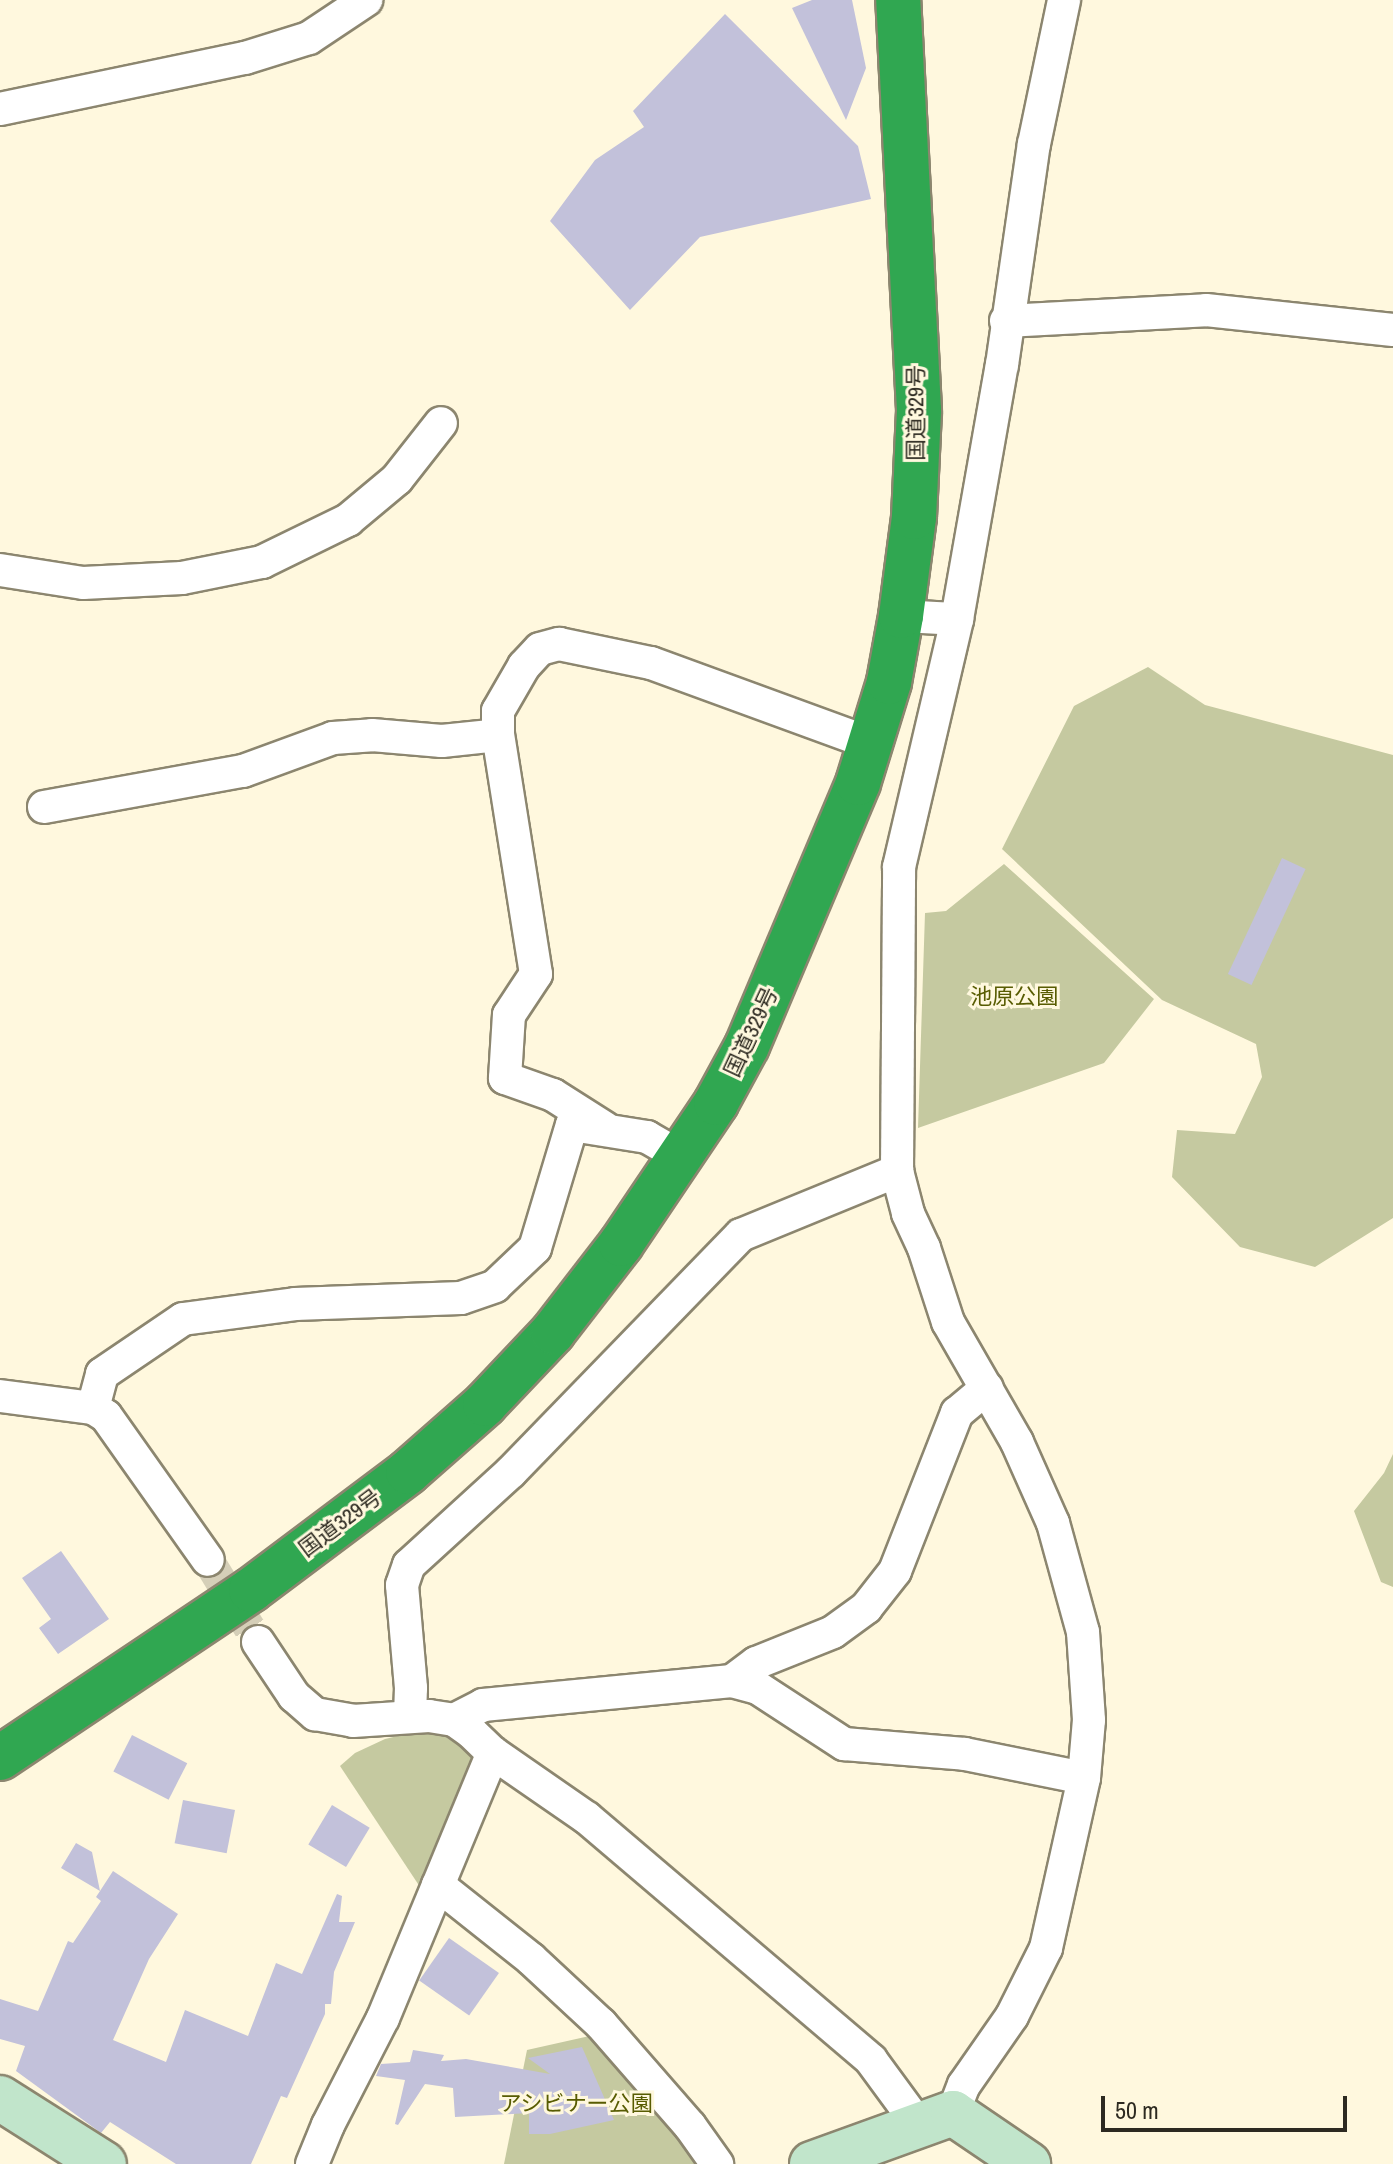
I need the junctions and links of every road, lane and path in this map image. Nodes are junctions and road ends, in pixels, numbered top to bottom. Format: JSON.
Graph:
{"nodes":[{"id":1,"x":366,"y":0,"type":"edge"},
{"id":2,"x":898,"y":0,"type":"edge"},
{"id":3,"x":1064,"y":0,"type":"edge"},
{"id":4,"x":0,"y":109,"type":"edge"},
{"id":5,"x":1006,"y":321,"type":"junction"},
{"id":6,"x":1393,"y":330,"type":"edge"},
{"id":7,"x":441,"y":423,"type":"dead end"},
{"id":8,"x":0,"y":570,"type":"edge"},
{"id":9,"x":901,"y":616,"type":"junction"},
{"id":10,"x":957,"y":619,"type":"junction"},
{"id":11,"x":498,"y":735,"type":"junction"},
{"id":12,"x":870,"y":743,"type":"junction"},
{"id":13,"x":44,"y":807,"type":"dead end"},
{"id":14,"x":605,"y":1128,"type":"junction"},
{"id":15,"x":681,"y":1157,"type":"junction"},
{"id":16,"x":897,"y":1171,"type":"junction"},
{"id":17,"x":987,"y":1388,"type":"junction"},
{"id":18,"x":0,"y":1396,"type":"edge"},
{"id":19,"x":93,"y":1408,"type":"junction"},
{"id":20,"x":208,"y":1560,"type":"tunnel mouth"},
{"id":21,"x":258,"y":1642,"type":"tunnel mouth"},
{"id":22,"x":732,"y":1681,"type":"junction"},
{"id":23,"x":410,"y":1716,"type":"junction"},
{"id":24,"x":454,"y":1720,"type":"junction"},
{"id":25,"x":493,"y":1753,"type":"junction"},
{"id":26,"x":0,"y":1758,"type":"edge"},
{"id":27,"x":1084,"y":1778,"type":"junction"},
{"id":28,"x":438,"y":1885,"type":"junction"},
{"id":29,"x":0,"y":2098,"type":"edge"},
{"id":30,"x":935,"y":2118,"type":"junction"},
{"id":31,"x":1021,"y":2162,"type":"edge"},
{"id":32,"x":104,"y":2164,"type":"edge"},
{"id":33,"x":312,"y":2164,"type":"edge"},
{"id":34,"x":717,"y":2164,"type":"edge"},
{"id":35,"x":812,"y":2164,"type":"edge"}],
"edges":[{"from":1,"to":4,"type":"street"},
{"from":2,"to":9,"type":"highway","name":"国道329号"},
{"from":3,"to":5,"type":"street"},
{"from":5,"to":6,"type":"street"},
{"from":5,"to":10,"type":"street"},
{"from":7,"to":8,"type":"street"},
{"from":9,"to":10,"type":"street"},
{"from":9,"to":12,"type":"highway","name":"国道329号"},
{"from":10,"to":16,"type":"street"},
{"from":11,"to":12,"type":"street"},
{"from":11,"to":13,"type":"street"},
{"from":11,"to":14,"type":"street"},
{"from":12,"to":15,"type":"highway","name":"国道329号"},
{"from":14,"to":15,"type":"street"},
{"from":14,"to":19,"type":"street"},
{"from":15,"to":26,"type":"highway","name":"国道329号"},
{"from":16,"to":17,"type":"street"},
{"from":16,"to":23,"type":"street"},
{"from":17,"to":22,"type":"street"},
{"from":17,"to":27,"type":"street"},
{"from":18,"to":19,"type":"street"},
{"from":19,"to":20,"type":"street"},
{"from":21,"to":23,"type":"street"},
{"from":22,"to":24,"type":"street"},
{"from":22,"to":27,"type":"street"},
{"from":23,"to":24,"type":"street"},
{"from":24,"to":25,"type":"street"},
{"from":25,"to":28,"type":"street"},
{"from":25,"to":30,"type":"street"},
{"from":27,"to":30,"type":"street"},
{"from":28,"to":33,"type":"street"},
{"from":28,"to":34,"type":"street"},
{"from":29,"to":32,"type":"main road"},
{"from":30,"to":31,"type":"main road"},
{"from":30,"to":35,"type":"main road"}]}
